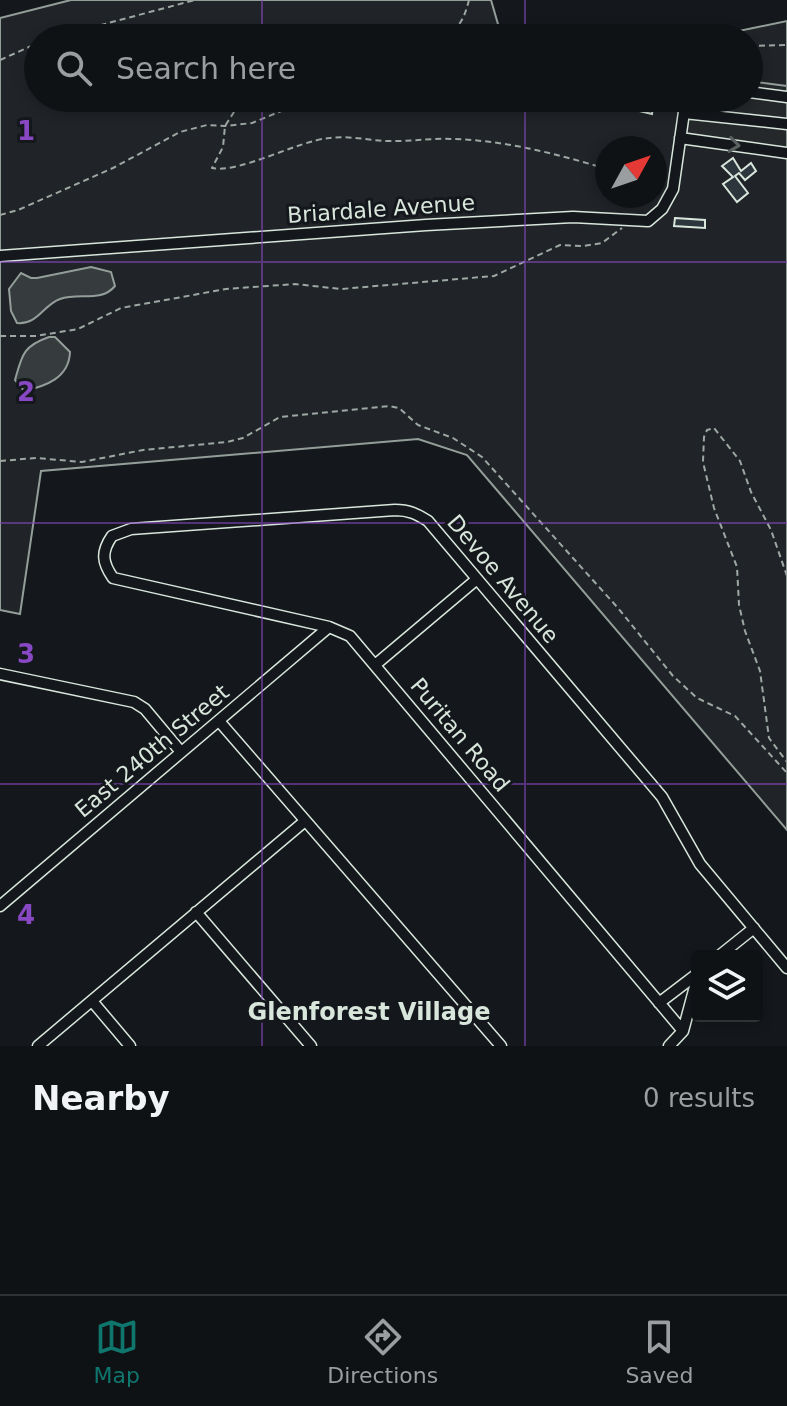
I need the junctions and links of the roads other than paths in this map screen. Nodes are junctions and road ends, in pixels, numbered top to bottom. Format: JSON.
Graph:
{"nodes":[{"id":1,"x":763,"y":94,"type":"edge"},
{"id":2,"x":787,"y":97,"type":"edge"},
{"id":3,"x":684,"y":113,"type":"joint"},
{"id":4,"x":787,"y":124,"type":"edge"},
{"id":5,"x":680,"y":138,"type":"junction"},
{"id":6,"x":787,"y":153,"type":"edge"},
{"id":7,"x":0,"y":256,"type":"edge"},
{"id":8,"x":477,"y":579,"type":"junction"},
{"id":9,"x":132,"y":583,"type":"joint"},
{"id":10,"x":329,"y":627,"type":"junction"},
{"id":11,"x":375,"y":665,"type":"junction"},
{"id":12,"x":0,"y":674,"type":"edge"},
{"id":13,"x":219,"y":721,"type":"junction"},
{"id":14,"x":181,"y":752,"type":"junction"},
{"id":15,"x":305,"y":821,"type":"junction"},
{"id":16,"x":0,"y":906,"type":"edge"},
{"id":17,"x":196,"y":912,"type":"junction"},
{"id":18,"x":754,"y":928,"type":"junction"},
{"id":19,"x":726,"y":950,"type":"edge"},
{"id":20,"x":787,"y":968,"type":"edge"},
{"id":21,"x":691,"y":981,"type":"edge"},
{"id":22,"x":691,"y":1000,"type":"edge"},
{"id":23,"x":92,"y":1001,"type":"junction"},
{"id":24,"x":659,"y":1003,"type":"junction"},
{"id":25,"x":683,"y":1031,"type":"junction"},
{"id":26,"x":38,"y":1046,"type":"edge"},
{"id":27,"x":130,"y":1046,"type":"edge"},
{"id":28,"x":311,"y":1046,"type":"edge"},
{"id":29,"x":501,"y":1046,"type":"edge"},
{"id":30,"x":669,"y":1046,"type":"edge"}],
"edges":[{"from":1,"to":2,"type":"street"},
{"from":3,"to":4,"type":"street"},
{"from":3,"to":5,"type":"street","name":"Briardale Avenue"},
{"from":5,"to":6,"type":"street","one_way":true},
{"from":5,"to":7,"type":"street","name":"Briardale Avenue"},
{"from":8,"to":9,"type":"street","name":"Devoe Avenue"},
{"from":8,"to":11,"type":"street"},
{"from":8,"to":18,"type":"street","name":"Devoe Avenue"},
{"from":9,"to":10,"type":"street","name":"Puritan Road"},
{"from":10,"to":11,"type":"street","name":"Puritan Road"},
{"from":10,"to":13,"type":"street","name":"East 240th Street"},
{"from":11,"to":24,"type":"street","name":"Puritan Road"},
{"from":12,"to":14,"type":"street"},
{"from":13,"to":14,"type":"street","name":"East 240th Street"},
{"from":13,"to":15,"type":"street"},
{"from":14,"to":16,"type":"street","name":"East 240th Street"},
{"from":15,"to":17,"type":"street"},
{"from":15,"to":29,"type":"street"},
{"from":17,"to":23,"type":"street"},
{"from":17,"to":28,"type":"street"},
{"from":18,"to":19,"type":"street"},
{"from":18,"to":20,"type":"street","name":"Devoe Avenue"},
{"from":21,"to":24,"type":"street"},
{"from":22,"to":25,"type":"street"},
{"from":23,"to":26,"type":"street"},
{"from":23,"to":27,"type":"street"},
{"from":24,"to":25,"type":"street","name":"Puritan Road"},
{"from":25,"to":30,"type":"street"}]}
